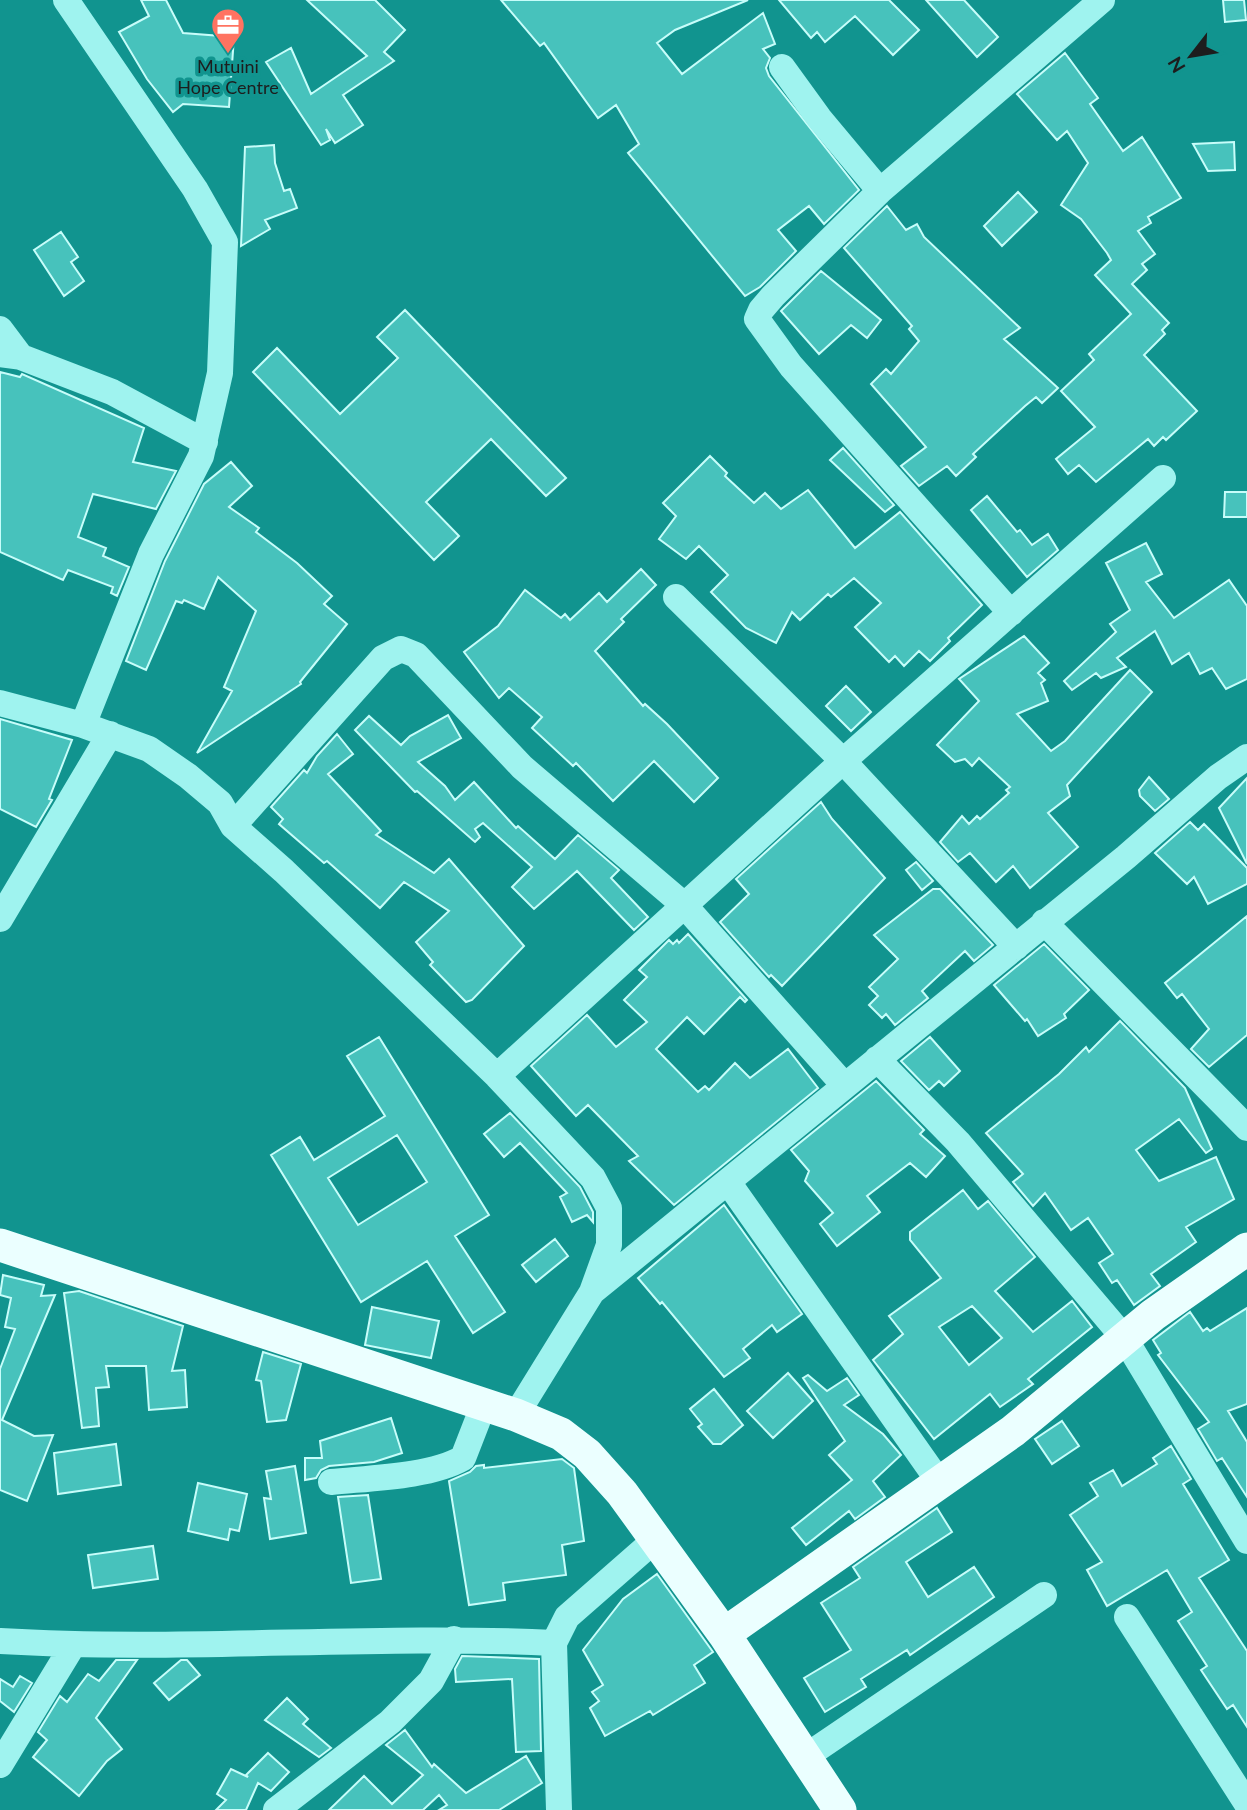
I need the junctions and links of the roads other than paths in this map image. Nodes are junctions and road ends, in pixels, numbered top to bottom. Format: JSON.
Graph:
{"nodes":[{"id":1,"x":66,"y":0,"type":"edge"},
{"id":2,"x":1102,"y":0,"type":"edge"},
{"id":3,"x":782,"y":67,"type":"dead end"},
{"id":4,"x":880,"y":191,"type":"junction"},
{"id":5,"x":0,"y":329,"type":"edge"},
{"id":6,"x":10,"y":355,"type":"edge"},
{"id":7,"x":205,"y":442,"type":"junction"},
{"id":8,"x":1163,"y":478,"type":"dead end"},
{"id":9,"x":676,"y":597,"type":"dead end"},
{"id":10,"x":1011,"y":613,"type":"junction"},
{"id":11,"x":0,"y":703,"type":"edge"},
{"id":12,"x":83,"y":725,"type":"junction"},
{"id":13,"x":110,"y":734,"type":"junction"},
{"id":14,"x":1247,"y":757,"type":"edge"},
{"id":15,"x":843,"y":761,"type":"junction"},
{"id":16,"x":233,"y":826,"type":"junction"},
{"id":17,"x":684,"y":905,"type":"junction"},
{"id":18,"x":0,"y":919,"type":"edge"},
{"id":19,"x":1044,"y":922,"type":"junction"},
{"id":20,"x":1016,"y":947,"type":"junction"},
{"id":21,"x":877,"y":1059,"type":"junction"},
{"id":22,"x":497,"y":1076,"type":"junction"},
{"id":23,"x":844,"y":1085,"type":"junction"},
{"id":24,"x":1247,"y":1128,"type":"edge"},
{"id":25,"x":728,"y":1182,"type":"junction"},
{"id":26,"x":0,"y":1245,"type":"edge"},
{"id":27,"x":1247,"y":1249,"type":"edge"},
{"id":28,"x":592,"y":1292,"type":"junction"},
{"id":29,"x":1125,"y":1339,"type":"junction"},
{"id":30,"x":484,"y":1404,"type":"junction"},
{"id":31,"x":516,"y":1415,"type":"junction"},
{"id":32,"x":331,"y":1482,"type":"dead end"},
{"id":33,"x":940,"y":1483,"type":"junction"},
{"id":34,"x":656,"y":1539,"type":"junction"},
{"id":35,"x":1247,"y":1541,"type":"edge"},
{"id":36,"x":1044,"y":1595,"type":"dead end"},
{"id":37,"x":1127,"y":1617,"type":"dead end"},
{"id":38,"x":724,"y":1634,"type":"junction"},
{"id":39,"x":454,"y":1639,"type":"junction"},
{"id":40,"x":0,"y":1641,"type":"edge"},
{"id":41,"x":554,"y":1643,"type":"junction"},
{"id":42,"x":73,"y":1646,"type":"junction"},
{"id":43,"x":805,"y":1757,"type":"junction"},
{"id":44,"x":0,"y":1765,"type":"edge"},
{"id":45,"x":1247,"y":1804,"type":"edge"},
{"id":46,"x":276,"y":1810,"type":"edge"},
{"id":47,"x":559,"y":1810,"type":"edge"},
{"id":48,"x":840,"y":1810,"type":"edge"}],
"edges":[{"from":1,"to":7,"type":"street"},
{"from":2,"to":4,"type":"street"},
{"from":3,"to":4,"type":"street"},
{"from":4,"to":10,"type":"street"},
{"from":5,"to":6,"type":"street"},
{"from":6,"to":7,"type":"street"},
{"from":7,"to":12,"type":"street"},
{"from":8,"to":10,"type":"street"},
{"from":9,"to":15,"type":"street"},
{"from":10,"to":15,"type":"street"},
{"from":11,"to":12,"type":"street"},
{"from":12,"to":13,"type":"street"},
{"from":13,"to":16,"type":"street"},
{"from":13,"to":18,"type":"street"},
{"from":14,"to":19,"type":"street"},
{"from":15,"to":17,"type":"street"},
{"from":15,"to":20,"type":"street"},
{"from":16,"to":17,"type":"street"},
{"from":16,"to":22,"type":"street"},
{"from":17,"to":22,"type":"street"},
{"from":17,"to":23,"type":"street"},
{"from":19,"to":20,"type":"street"},
{"from":19,"to":24,"type":"street"},
{"from":20,"to":21,"type":"street"},
{"from":21,"to":23,"type":"street"},
{"from":21,"to":29,"type":"street"},
{"from":22,"to":28,"type":"street"},
{"from":23,"to":25,"type":"street"},
{"from":25,"to":28,"type":"street"},
{"from":25,"to":33,"type":"street"},
{"from":26,"to":30,"type":"main road"},
{"from":27,"to":29,"type":"main road"},
{"from":28,"to":31,"type":"street"},
{"from":29,"to":33,"type":"main road"},
{"from":29,"to":35,"type":"street"},
{"from":30,"to":31,"type":"main road"},
{"from":30,"to":32,"type":"street"},
{"from":31,"to":34,"type":"main road"},
{"from":33,"to":38,"type":"main road"},
{"from":34,"to":38,"type":"main road"},
{"from":34,"to":41,"type":"street"},
{"from":36,"to":43,"type":"street"},
{"from":37,"to":45,"type":"street"},
{"from":38,"to":43,"type":"main road"},
{"from":39,"to":41,"type":"street"},
{"from":39,"to":42,"type":"street"},
{"from":39,"to":46,"type":"street"},
{"from":40,"to":42,"type":"street"},
{"from":41,"to":47,"type":"street"},
{"from":42,"to":44,"type":"street"},
{"from":43,"to":48,"type":"main road"}]}
